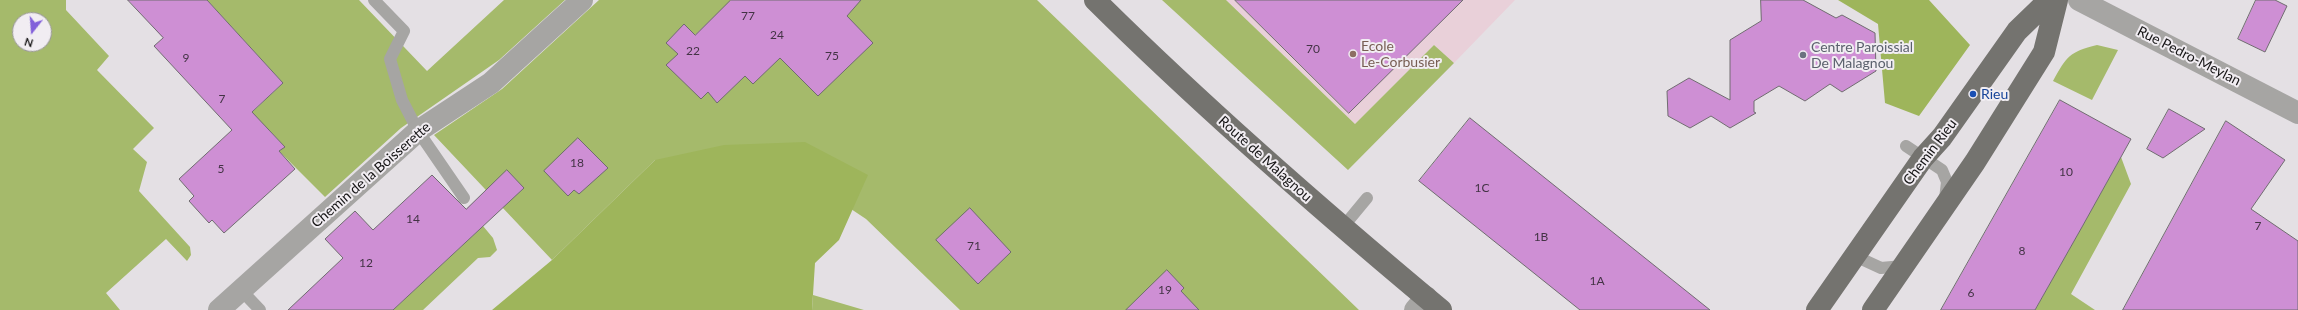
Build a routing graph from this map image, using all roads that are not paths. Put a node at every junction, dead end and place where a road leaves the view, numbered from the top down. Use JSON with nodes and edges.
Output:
{"nodes":[{"id":1,"x":374,"y":0,"type":"edge"},
{"id":2,"x":582,"y":0,"type":"edge"},
{"id":3,"x":1095,"y":0,"type":"edge"},
{"id":4,"x":2049,"y":0,"type":"edge"},
{"id":5,"x":2057,"y":0,"type":"edge"},
{"id":6,"x":2079,"y":0,"type":"edge"},
{"id":7,"x":2298,"y":113,"type":"edge"},
{"id":8,"x":418,"y":130,"type":"junction"},
{"id":9,"x":1915,"y":152,"type":"junction"},
{"id":10,"x":464,"y":198,"type":"dead end"},
{"id":11,"x":1367,"y":198,"type":"dead end"},
{"id":12,"x":1944,"y":206,"type":"junction"},
{"id":13,"x":1343,"y":228,"type":"junction"},
{"id":14,"x":1855,"y":256,"type":"junction"},
{"id":15,"x":1903,"y":266,"type":"junction"},
{"id":16,"x":241,"y":290,"type":"junction"},
{"id":17,"x":1427,"y":306,"type":"edge"},
{"id":18,"x":219,"y":310,"type":"edge"},
{"id":19,"x":260,"y":310,"type":"edge"},
{"id":20,"x":1817,"y":310,"type":"edge"},
{"id":21,"x":1873,"y":310,"type":"edge"}],
"edges":[{"from":1,"to":8,"type":"lane"},
{"from":2,"to":8,"type":"street","name":"Chemin de la Boisserette"},
{"from":3,"to":13,"type":"main road","name":"Route de Malagnou"},
{"from":4,"to":9,"type":"main road","name":"Chemin Rieu"},
{"from":5,"to":12,"type":"main road"},
{"from":6,"to":7,"type":"street","name":"Rue Pedro-Meylan"},
{"from":8,"to":10,"type":"lane"},
{"from":8,"to":16,"type":"street","name":"Chemin de la Boisserette"},
{"from":9,"to":12,"type":"lane"},
{"from":9,"to":14,"type":"main road","name":"Chemin Rieu"},
{"from":11,"to":13,"type":"lane"},
{"from":12,"to":15,"type":"main road"},
{"from":13,"to":17,"type":"main road","name":"Route de Malagnou"},
{"from":14,"to":15,"type":"lane"},
{"from":14,"to":20,"type":"main road","name":"Chemin Rieu"},
{"from":15,"to":21,"type":"main road"},
{"from":16,"to":18,"type":"street","name":"Chemin de la Boisserette"},
{"from":16,"to":19,"type":"lane"}]}
